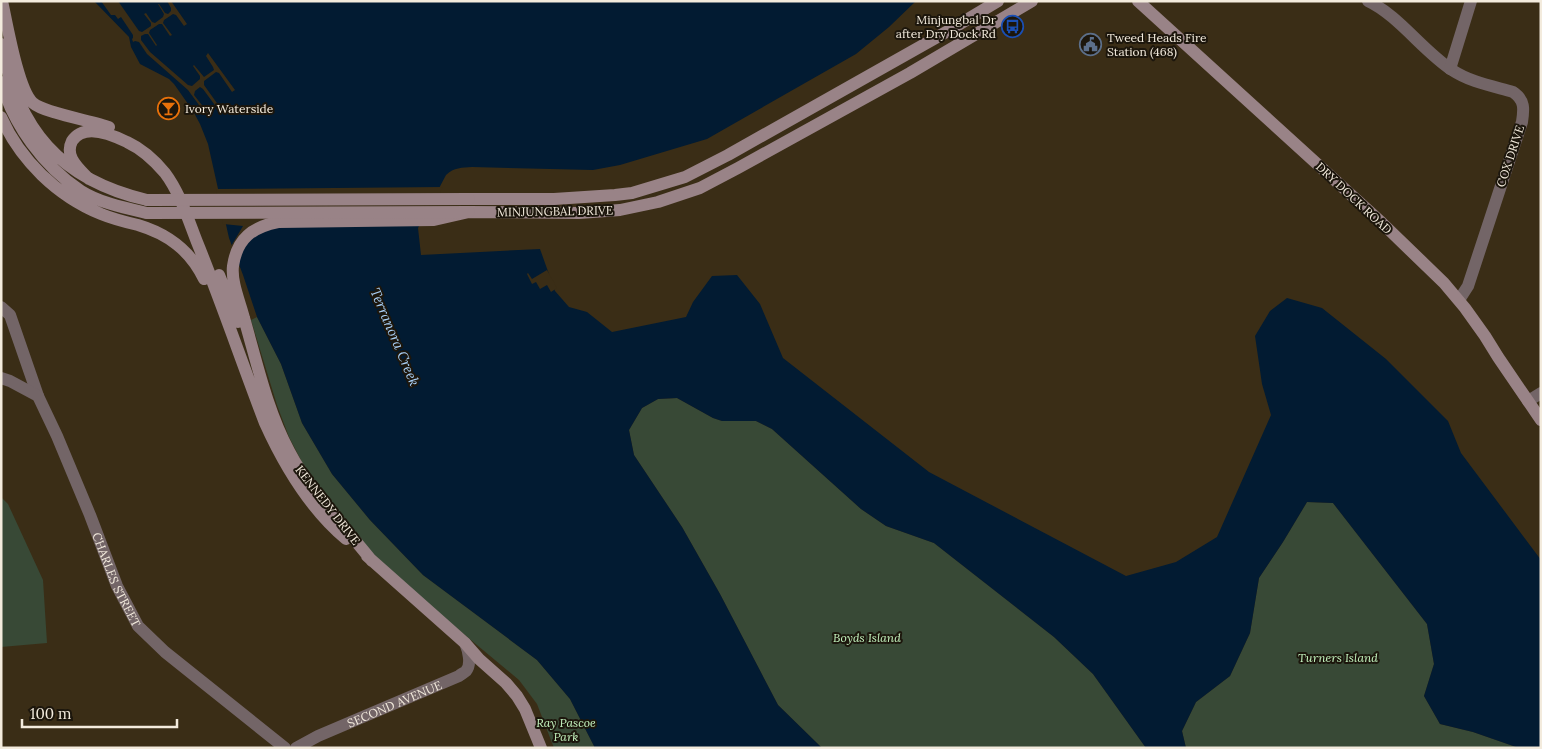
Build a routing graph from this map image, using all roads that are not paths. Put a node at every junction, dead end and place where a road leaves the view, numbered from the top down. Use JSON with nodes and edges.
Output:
{"nodes":[{"id":1,"x":2,"y":1,"type":"edge"},
{"id":2,"x":998,"y":1,"type":"edge"},
{"id":3,"x":1032,"y":1,"type":"edge"},
{"id":4,"x":1138,"y":1,"type":"edge"},
{"id":5,"x":1368,"y":1,"type":"edge"},
{"id":6,"x":1472,"y":1,"type":"edge"},
{"id":7,"x":1,"y":44,"type":"edge"},
{"id":8,"x":1450,"y":69,"type":"junction"},
{"id":9,"x":1,"y":82,"type":"edge"},
{"id":10,"x":2,"y":121,"type":"edge"},
{"id":11,"x":89,"y":179,"type":"junction"},
{"id":12,"x":147,"y":206,"type":"junction"},
{"id":13,"x":469,"y":206,"type":"junction"},
{"id":14,"x":1459,"y":300,"type":"junction"},
{"id":15,"x":1,"y":307,"type":"edge"},
{"id":16,"x":236,"y":347,"type":"junction"},
{"id":17,"x":256,"y":363,"type":"junction"},
{"id":18,"x":1,"y":378,"type":"edge"},
{"id":19,"x":1541,"y":393,"type":"edge"},
{"id":20,"x":38,"y":396,"type":"junction"},
{"id":21,"x":1528,"y":401,"type":"junction"},
{"id":22,"x":1541,"y":420,"type":"edge"},
{"id":23,"x":372,"y":561,"type":"junction"},
{"id":24,"x":465,"y":643,"type":"junction"},
{"id":25,"x":285,"y":748,"type":"edge"},
{"id":26,"x":296,"y":748,"type":"edge"},
{"id":27,"x":540,"y":748,"type":"edge"},
{"id":28,"x":547,"y":748,"type":"edge"}],
"edges":[{"from":1,"to":17,"type":"main road"},
{"from":2,"to":13,"type":"main road","name":"MINJUNGBAL DRIVE"},
{"from":3,"to":13,"type":"main road","name":"MINJUNGBAL DRIVE"},
{"from":4,"to":14,"type":"main road","name":"DRY DOCK ROAD"},
{"from":5,"to":8,"type":"street","name":"COX DRIVE"},
{"from":6,"to":8,"type":"street"},
{"from":7,"to":11,"type":"main road"},
{"from":8,"to":14,"type":"street","name":"COX DRIVE"},
{"from":9,"to":12,"type":"main road"},
{"from":10,"to":16,"type":"main road"},
{"from":11,"to":12,"type":"main road"},
{"from":11,"to":16,"type":"main road"},
{"from":12,"to":13,"type":"main road","name":"MINJUNGBAL DRIVE","bridge":true},
{"from":13,"to":17,"type":"main road","bridge":true},
{"from":14,"to":21,"type":"main road","name":"DRY DOCK ROAD"},
{"from":15,"to":20,"type":"street","name":"CHARLES STREET"},
{"from":16,"to":23,"type":"main road","name":"KENNEDY DRIVE"},
{"from":17,"to":23,"type":"main road","name":"KENNEDY DRIVE"},
{"from":18,"to":20,"type":"street"},
{"from":19,"to":21,"type":"street"},
{"from":20,"to":25,"type":"street","name":"CHARLES STREET"},
{"from":21,"to":22,"type":"main road","name":"DRY DOCK ROAD"},
{"from":23,"to":24,"type":"main road","name":"KENNEDY DRIVE"},
{"from":24,"to":26,"type":"street","name":"SECOND AVENUE"},
{"from":24,"to":27,"type":"main road","name":"KENNEDY DRIVE"},
{"from":24,"to":28,"type":"main road","name":"KENNEDY DRIVE"}]}
